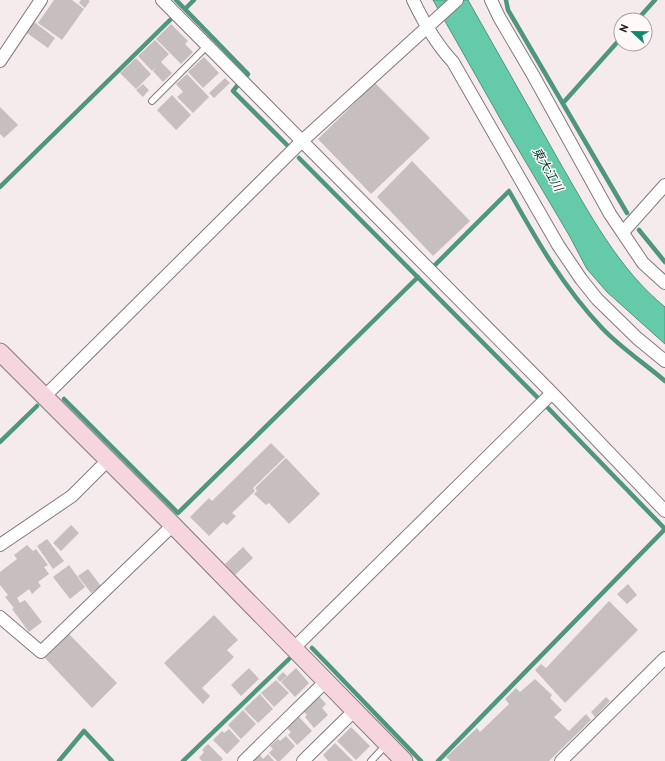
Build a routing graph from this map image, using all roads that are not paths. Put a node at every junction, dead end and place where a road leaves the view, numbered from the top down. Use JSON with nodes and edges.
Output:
{"nodes":[{"id":1,"x":41,"y":0,"type":"edge"},
{"id":2,"x":162,"y":0,"type":"edge"},
{"id":3,"x":413,"y":0,"type":"edge"},
{"id":4,"x":457,"y":0,"type":"edge"},
{"id":5,"x":491,"y":0,"type":"edge"},
{"id":6,"x":430,"y":23,"type":"junction"},
{"id":7,"x":208,"y":46,"type":"junction"},
{"id":8,"x":0,"y":61,"type":"edge"},
{"id":9,"x":152,"y":100,"type":"dead end"},
{"id":10,"x":302,"y":141,"type":"junction"},
{"id":11,"x":665,"y":185,"type":"edge"},
{"id":12,"x":623,"y":232,"type":"junction"},
{"id":13,"x":665,"y":282,"type":"edge"},
{"id":14,"x":0,"y":352,"type":"edge"},
{"id":15,"x":665,"y":361,"type":"edge"},
{"id":16,"x":552,"y":394,"type":"junction"},
{"id":17,"x":44,"y":397,"type":"junction"},
{"id":18,"x":108,"y":460,"type":"junction"},
{"id":19,"x":665,"y":511,"type":"edge"},
{"id":20,"x":173,"y":525,"type":"junction"},
{"id":21,"x":0,"y":545,"type":"edge"},
{"id":22,"x":0,"y":617,"type":"edge"},
{"id":23,"x":293,"y":649,"type":"junction"},
{"id":24,"x":665,"y":658,"type":"edge"},
{"id":25,"x":326,"y":682,"type":"junction"},
{"id":26,"x":354,"y":711,"type":"junction"},
{"id":27,"x":387,"y":744,"type":"junction"},
{"id":28,"x":244,"y":761,"type":"edge"},
{"id":29,"x":303,"y":761,"type":"edge"},
{"id":30,"x":371,"y":761,"type":"edge"},
{"id":31,"x":404,"y":761,"type":"edge"},
{"id":32,"x":561,"y":761,"type":"edge"}],
"edges":[{"from":1,"to":8,"type":"street"},
{"from":2,"to":7,"type":"street"},
{"from":3,"to":6,"type":"street"},
{"from":4,"to":6,"type":"street"},
{"from":5,"to":12,"type":"street"},
{"from":6,"to":10,"type":"street"},
{"from":6,"to":15,"type":"street"},
{"from":7,"to":9,"type":"lane"},
{"from":7,"to":10,"type":"street"},
{"from":10,"to":16,"type":"street"},
{"from":10,"to":17,"type":"street"},
{"from":11,"to":12,"type":"street"},
{"from":12,"to":13,"type":"street"},
{"from":14,"to":17,"type":"street"},
{"from":16,"to":19,"type":"street"},
{"from":16,"to":23,"type":"street"},
{"from":17,"to":18,"type":"street"},
{"from":18,"to":20,"type":"street"},
{"from":18,"to":21,"type":"street"},
{"from":20,"to":22,"type":"street"},
{"from":20,"to":23,"type":"street"},
{"from":23,"to":25,"type":"street"},
{"from":24,"to":32,"type":"street"},
{"from":25,"to":26,"type":"street"},
{"from":25,"to":28,"type":"street"},
{"from":26,"to":27,"type":"street"},
{"from":26,"to":29,"type":"street"},
{"from":27,"to":30,"type":"lane"},
{"from":27,"to":31,"type":"street"}]}
